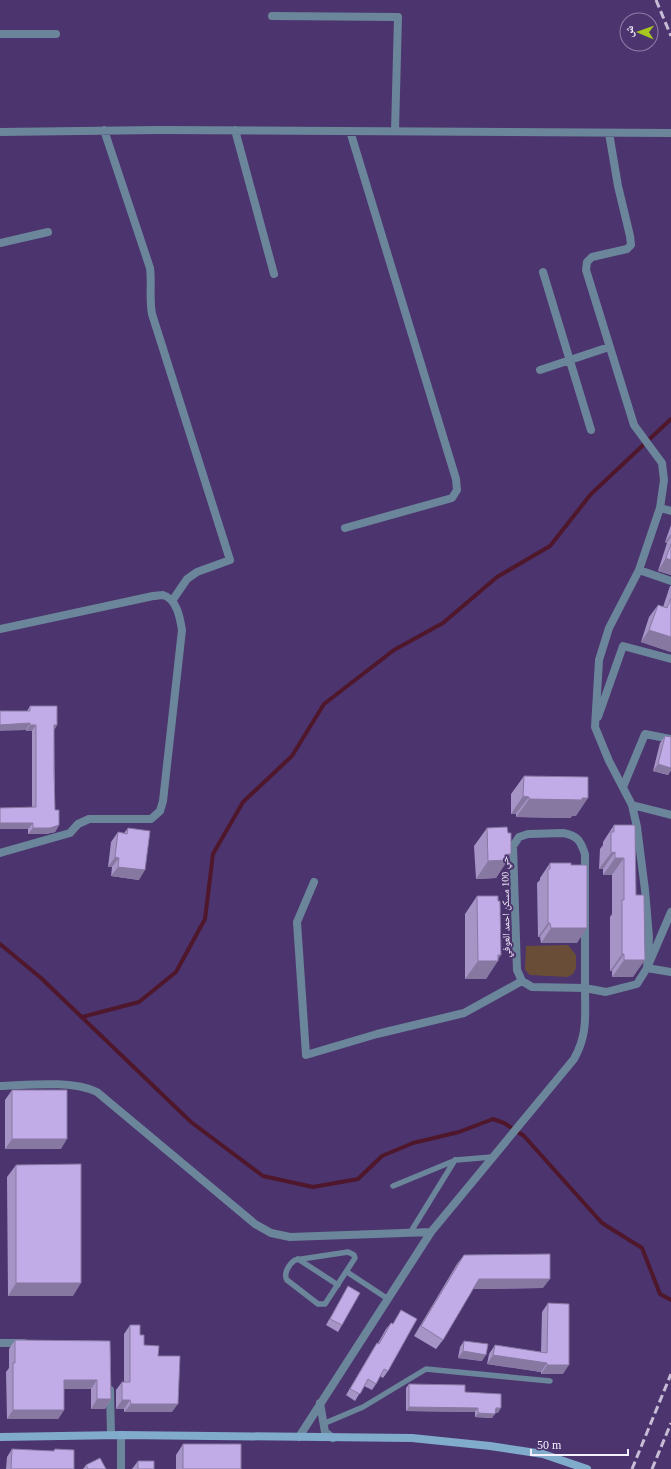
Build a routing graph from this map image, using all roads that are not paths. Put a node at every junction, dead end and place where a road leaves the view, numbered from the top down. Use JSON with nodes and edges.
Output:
{"nodes":[{"id":1,"x":272,"y":16,"type":"dead end"},
{"id":2,"x":0,"y":34,"type":"edge"},
{"id":3,"x":56,"y":34,"type":"dead end"},
{"id":4,"x":104,"y":130,"type":"junction"},
{"id":5,"x":235,"y":130,"type":"junction"},
{"id":6,"x":350,"y":131,"type":"junction"},
{"id":7,"x":395,"y":131,"type":"junction"},
{"id":8,"x":0,"y":132,"type":"edge"},
{"id":9,"x":609,"y":133,"type":"junction"},
{"id":10,"x":671,"y":133,"type":"edge"},
{"id":11,"x":48,"y":232,"type":"dead end"},
{"id":12,"x":0,"y":243,"type":"edge"},
{"id":13,"x":543,"y":272,"type":"dead end"},
{"id":14,"x":274,"y":274,"type":"dead end"},
{"id":15,"x":609,"y":347,"type":"junction"},
{"id":16,"x":570,"y":360,"type":"junction"},
{"id":17,"x":540,"y":370,"type":"dead end"},
{"id":18,"x":591,"y":430,"type":"dead end"},
{"id":19,"x":660,"y":508,"type":"junction"},
{"id":20,"x":671,"y":511,"type":"edge"},
{"id":21,"x":345,"y":528,"type":"dead end"},
{"id":22,"x":639,"y":570,"type":"junction"},
{"id":23,"x":671,"y":581,"type":"edge"},
{"id":24,"x":172,"y":601,"type":"junction"},
{"id":25,"x":0,"y":629,"type":"edge"},
{"id":26,"x":671,"y":659,"type":"edge"},
{"id":27,"x":595,"y":727,"type":"junction"},
{"id":28,"x":671,"y":739,"type":"edge"},
{"id":29,"x":622,"y":787,"type":"junction"},
{"id":30,"x":632,"y":805,"type":"junction"},
{"id":31,"x":671,"y":815,"type":"edge"},
{"id":32,"x":0,"y":853,"type":"edge"},
{"id":33,"x":314,"y":882,"type":"dead end"},
{"id":34,"x":671,"y":912,"type":"edge"},
{"id":35,"x":647,"y":968,"type":"junction"},
{"id":36,"x":671,"y":972,"type":"edge"},
{"id":37,"x":522,"y":981,"type":"junction"},
{"id":38,"x":585,"y":988,"type":"junction"},
{"id":39,"x":0,"y":1086,"type":"edge"},
{"id":40,"x":492,"y":1157,"type":"junction"},
{"id":41,"x":456,"y":1160,"type":"junction"},
{"id":42,"x":393,"y":1186,"type":"dead end"},
{"id":43,"x":432,"y":1232,"type":"junction"},
{"id":44,"x":410,"y":1233,"type":"junction"},
{"id":45,"x":298,"y":1259,"type":"junction"},
{"id":46,"x":347,"y":1272,"type":"junction"},
{"id":47,"x":338,"y":1285,"type":"junction"},
{"id":48,"x":388,"y":1299,"type":"junction"},
{"id":49,"x":0,"y":1343,"type":"edge"},
{"id":50,"x":31,"y":1343,"type":"edge"},
{"id":51,"x":110,"y":1380,"type":"edge"},
{"id":52,"x":550,"y":1381,"type":"dead end"},
{"id":53,"x":320,"y":1403,"type":"junction"},
{"id":54,"x":323,"y":1424,"type":"junction"},
{"id":55,"x":111,"y":1435,"type":"junction"},
{"id":56,"x":121,"y":1435,"type":"junction"},
{"id":57,"x":0,"y":1437,"type":"edge"},
{"id":58,"x":299,"y":1437,"type":"junction"},
{"id":59,"x":333,"y":1438,"type":"junction"},
{"id":60,"x":121,"y":1469,"type":"edge"},
{"id":61,"x":587,"y":1469,"type":"edge"}],
"edges":[{"from":1,"to":7,"type":"street"},
{"from":2,"to":3,"type":"street"},
{"from":4,"to":5,"type":"street"},
{"from":4,"to":8,"type":"street"},
{"from":4,"to":24,"type":"street"},
{"from":5,"to":6,"type":"street"},
{"from":5,"to":14,"type":"street"},
{"from":6,"to":7,"type":"street"},
{"from":6,"to":21,"type":"street"},
{"from":7,"to":9,"type":"street"},
{"from":9,"to":10,"type":"street"},
{"from":9,"to":15,"type":"street"},
{"from":11,"to":12,"type":"street"},
{"from":13,"to":16,"type":"street"},
{"from":15,"to":16,"type":"street"},
{"from":15,"to":19,"type":"street"},
{"from":16,"to":17,"type":"street"},
{"from":16,"to":18,"type":"street"},
{"from":19,"to":20,"type":"street"},
{"from":19,"to":22,"type":"street"},
{"from":22,"to":23,"type":"street"},
{"from":22,"to":27,"type":"street"},
{"from":24,"to":25,"type":"street"},
{"from":24,"to":32,"type":"street"},
{"from":26,"to":27,"type":"street"},
{"from":27,"to":29,"type":"street"},
{"from":28,"to":29,"type":"street"},
{"from":29,"to":30,"type":"street"},
{"from":30,"to":31,"type":"street"},
{"from":30,"to":35,"type":"street"},
{"from":33,"to":37,"type":"street"},
{"from":34,"to":35,"type":"street"},
{"from":35,"to":36,"type":"street"},
{"from":35,"to":38,"type":"street"},
{"from":37,"to":38,"type":"street"},
{"from":37,"to":38,"type":"street","name":"حي 100 مسكن احمد العوفي"},
{"from":38,"to":40,"type":"street","name":"حي 100 مسكن احمد العوفي"},
{"from":39,"to":44,"type":"street"},
{"from":40,"to":41,"type":"lane"},
{"from":40,"to":43,"type":"street","name":"حي 100 مسكن احمد العوفي"},
{"from":41,"to":42,"type":"lane"},
{"from":41,"to":44,"type":"lane"},
{"from":43,"to":44,"type":"street"},
{"from":43,"to":48,"type":"street","name":"حي 100 مسكن احمد العوفي"},
{"from":45,"to":46,"type":"lane"},
{"from":45,"to":47,"type":"lane"},
{"from":45,"to":47,"type":"lane"},
{"from":46,"to":47,"type":"lane"},
{"from":46,"to":48,"type":"lane"},
{"from":48,"to":53,"type":"street","name":"حي 100 مسكن احمد العوفي"},
{"from":49,"to":50,"type":"street"},
{"from":51,"to":55,"type":"street"},
{"from":52,"to":54,"type":"lane"},
{"from":53,"to":54,"type":"street"},
{"from":53,"to":58,"type":"street","name":"حي 100 مسكن احمد العوفي"},
{"from":54,"to":59,"type":"street"},
{"from":55,"to":56,"type":"main road"},
{"from":55,"to":57,"type":"main road"},
{"from":56,"to":58,"type":"main road"},
{"from":56,"to":60,"type":"street"},
{"from":58,"to":59,"type":"main road"},
{"from":59,"to":61,"type":"main road"}]}
